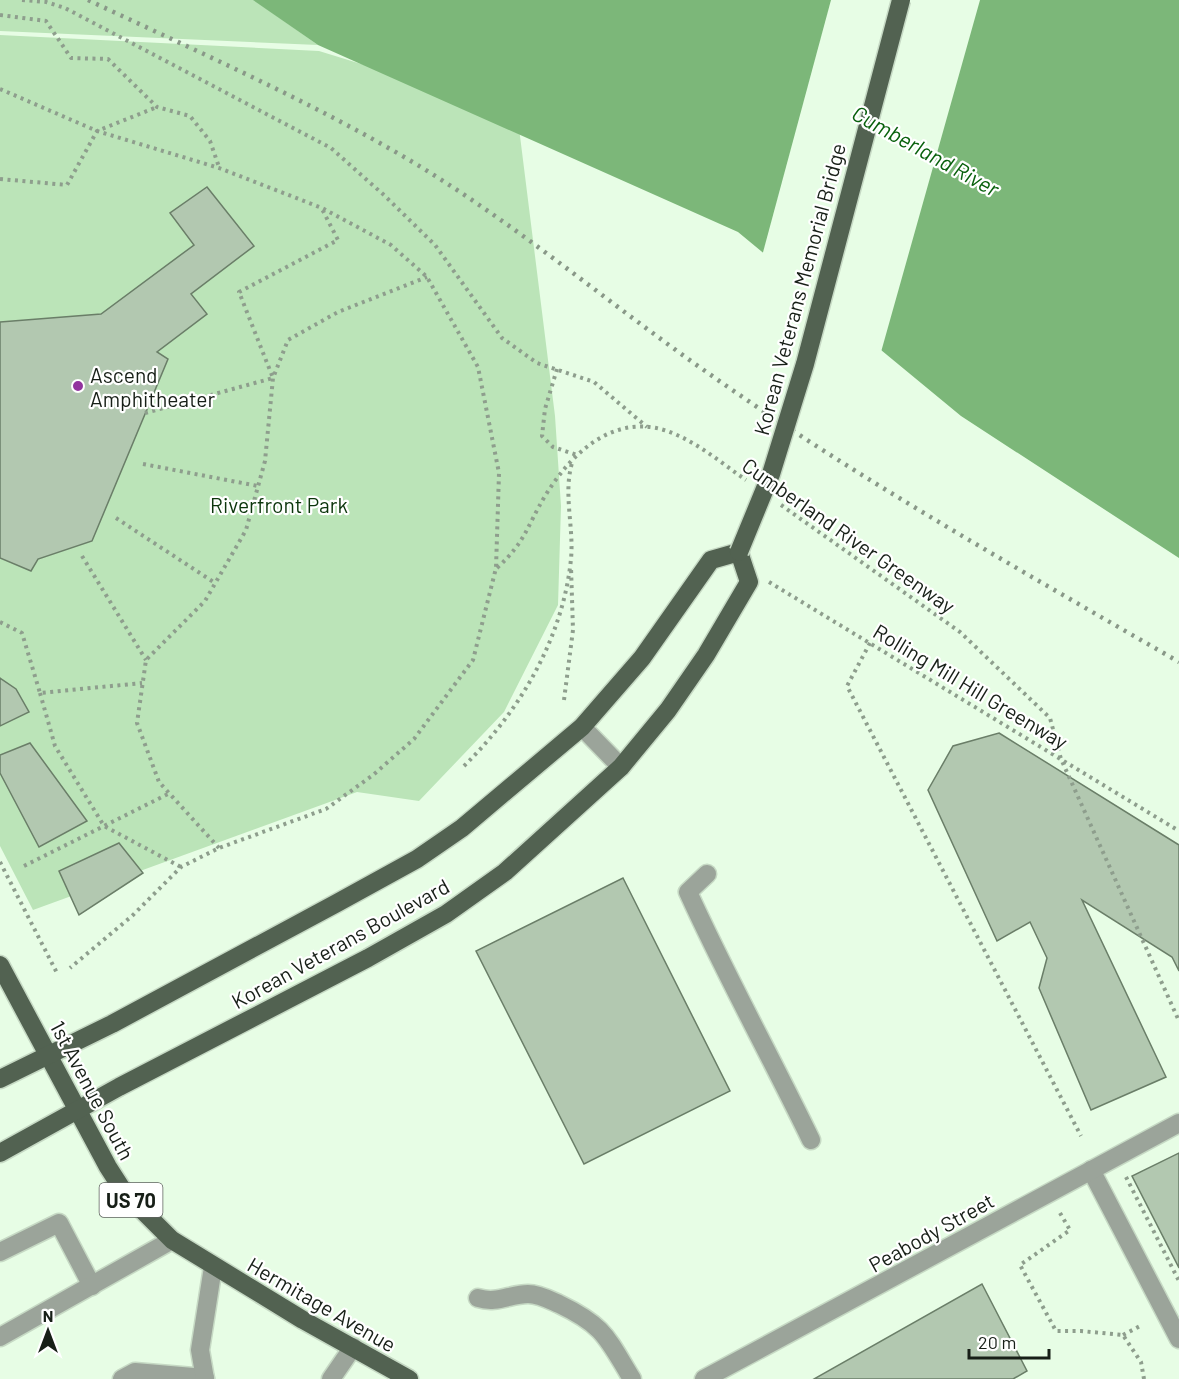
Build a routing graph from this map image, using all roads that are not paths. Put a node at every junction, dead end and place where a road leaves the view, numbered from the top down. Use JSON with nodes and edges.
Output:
{"nodes":[{"id":1,"x":901,"y":0,"type":"edge"},
{"id":2,"x":739,"y":552,"type":"junction"},
{"id":3,"x":582,"y":727,"type":"junction"},
{"id":4,"x":621,"y":767,"type":"junction"},
{"id":5,"x":707,"y":874,"type":"dead end"},
{"id":6,"x":2,"y":973,"type":"edge"},
{"id":7,"x":49,"y":1056,"type":"junction"},
{"id":8,"x":0,"y":1079,"type":"edge"},
{"id":9,"x":76,"y":1110,"type":"junction"},
{"id":10,"x":1179,"y":1123,"type":"edge"},
{"id":11,"x":812,"y":1140,"type":"dead end"},
{"id":12,"x":0,"y":1153,"type":"edge"},
{"id":13,"x":1091,"y":1170,"type":"junction"},
{"id":14,"x":172,"y":1240,"type":"junction"},
{"id":15,"x":0,"y":1252,"type":"edge"},
{"id":16,"x":213,"y":1267,"type":"junction"},
{"id":17,"x":92,"y":1286,"type":"junction"},
{"id":18,"x":478,"y":1298,"type":"dead end"},
{"id":19,"x":0,"y":1337,"type":"edge"},
{"id":20,"x":1179,"y":1339,"type":"edge"},
{"id":21,"x":353,"y":1347,"type":"junction"},
{"id":22,"x":205,"y":1378,"type":"edge"},
{"id":23,"x":122,"y":1379,"type":"edge"},
{"id":24,"x":331,"y":1379,"type":"edge"},
{"id":25,"x":410,"y":1379,"type":"edge"},
{"id":26,"x":632,"y":1379,"type":"edge"},
{"id":27,"x":704,"y":1379,"type":"edge"}],
"edges":[{"from":1,"to":2,"type":"main road","name":"Korean Veterans Memorial Bridge","bridge":true},
{"from":2,"to":3,"type":"main road","name":"Korean Veterans Boulevard"},
{"from":2,"to":4,"type":"main road","name":"Korean Veterans Boulevard"},
{"from":3,"to":4,"type":"street"},
{"from":3,"to":7,"type":"main road","name":"Korean Veterans Boulevard"},
{"from":4,"to":9,"type":"main road","name":"Korean Veterans Boulevard"},
{"from":5,"to":11,"type":"street"},
{"from":6,"to":7,"type":"main road","name":"1st Avenue South","number":"US 70"},
{"from":7,"to":8,"type":"main road","name":"Korean Veterans Boulevard"},
{"from":7,"to":9,"type":"main road","name":"1st Avenue South","number":"US 70"},
{"from":9,"to":12,"type":"main road","name":"Korean Veterans Boulevard"},
{"from":9,"to":14,"type":"main road","name":"1st Avenue South","number":"US 70"},
{"from":10,"to":13,"type":"street","name":"Peabody Street"},
{"from":13,"to":20,"type":"street"},
{"from":13,"to":27,"type":"street","name":"Peabody Street"},
{"from":14,"to":16,"type":"main road","name":"1st Avenue South","number":"US 70"},
{"from":14,"to":17,"type":"street"},
{"from":15,"to":17,"type":"street"},
{"from":16,"to":21,"type":"main road","name":"Hermitage Avenue","number":"US 70"},
{"from":16,"to":22,"type":"street"},
{"from":17,"to":19,"type":"street"},
{"from":18,"to":26,"type":"street"},
{"from":21,"to":24,"type":"street"},
{"from":21,"to":25,"type":"main road","name":"Hermitage Avenue","number":"US 70"},
{"from":22,"to":23,"type":"street"}]}
